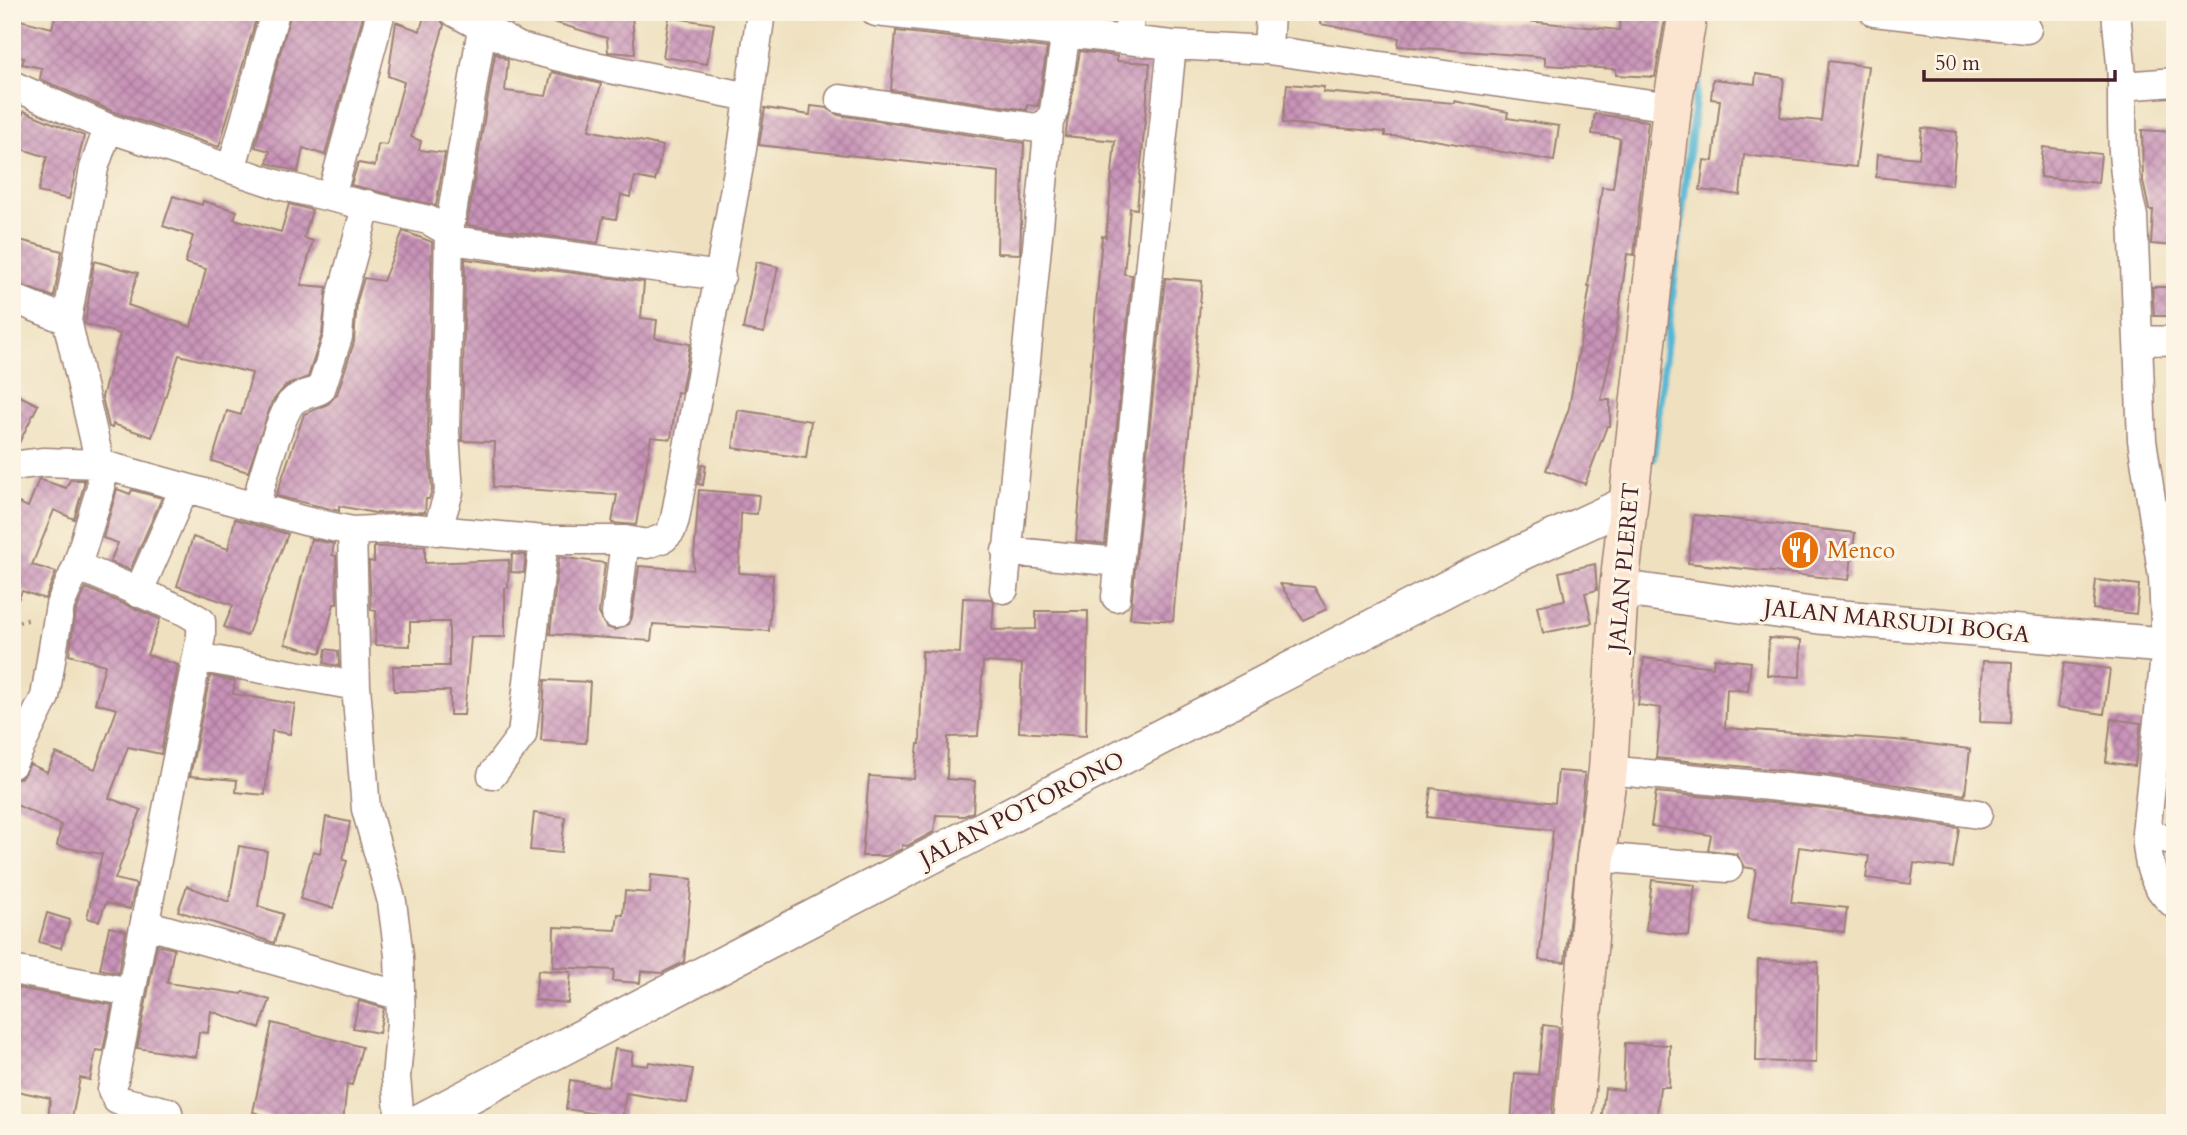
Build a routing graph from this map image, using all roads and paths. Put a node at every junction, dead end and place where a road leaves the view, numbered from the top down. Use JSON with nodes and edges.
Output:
{"nodes":[{"id":1,"x":275,"y":12,"type":"edge"},
{"id":2,"x":381,"y":12,"type":"edge"},
{"id":3,"x":454,"y":12,"type":"edge"},
{"id":4,"x":761,"y":12,"type":"edge"},
{"id":5,"x":876,"y":12,"type":"edge"},
{"id":6,"x":1131,"y":12,"type":"edge"},
{"id":7,"x":1270,"y":12,"type":"edge"},
{"id":8,"x":1688,"y":12,"type":"edge"},
{"id":9,"x":1874,"y":12,"type":"edge"},
{"id":10,"x":2116,"y":12,"type":"edge"},
{"id":11,"x":482,"y":28,"type":"junction"},
{"id":12,"x":2027,"y":29,"type":"dead end"},
{"id":13,"x":1066,"y":33,"type":"junction"},
{"id":14,"x":1127,"y":40,"type":"junction"},
{"id":15,"x":1172,"y":45,"type":"junction"},
{"id":16,"x":1269,"y":50,"type":"junction"},
{"id":17,"x":2175,"y":82,"type":"edge"},
{"id":18,"x":12,"y":85,"type":"edge"},
{"id":19,"x":2122,"y":86,"type":"junction"},
{"id":20,"x":749,"y":97,"type":"junction"},
{"id":21,"x":840,"y":99,"type":"dead end"},
{"id":22,"x":1672,"y":107,"type":"junction"},
{"id":23,"x":1049,"y":122,"type":"junction"},
{"id":24,"x":108,"y":128,"type":"junction"},
{"id":25,"x":232,"y":167,"type":"junction"},
{"id":26,"x":331,"y":197,"type":"junction"},
{"id":27,"x":366,"y":204,"type":"junction"},
{"id":28,"x":450,"y":236,"type":"junction"},
{"id":29,"x":721,"y":276,"type":"junction"},
{"id":30,"x":12,"y":298,"type":"edge"},
{"id":31,"x":67,"y":320,"type":"junction"},
{"id":32,"x":2139,"y":340,"type":"junction"},
{"id":33,"x":2175,"y":341,"type":"edge"},
{"id":34,"x":100,"y":464,"type":"junction"},
{"id":35,"x":12,"y":466,"type":"edge"},
{"id":36,"x":184,"y":489,"type":"junction"},
{"id":37,"x":1629,"y":503,"type":"junction"},
{"id":38,"x":256,"y":508,"type":"junction"},
{"id":39,"x":352,"y":531,"type":"junction"},
{"id":40,"x":437,"y":531,"type":"junction"},
{"id":41,"x":544,"y":540,"type":"junction"},
{"id":42,"x":625,"y":540,"type":"junction"},
{"id":43,"x":1006,"y":551,"type":"junction"},
{"id":44,"x":1118,"y":562,"type":"junction"},
{"id":45,"x":77,"y":566,"type":"junction"},
{"id":46,"x":1619,"y":588,"type":"junction"},
{"id":47,"x":1003,"y":589,"type":"dead end"},
{"id":48,"x":138,"y":593,"type":"junction"},
{"id":49,"x":1116,"y":597,"type":"dead end"},
{"id":50,"x":616,"y":614,"type":"dead end"},
{"id":51,"x":36,"y":618,"type":"dead end"},
{"id":52,"x":12,"y":623,"type":"edge"},
{"id":53,"x":2170,"y":646,"type":"edge"},
{"id":54,"x":197,"y":657,"type":"junction"},
{"id":55,"x":356,"y":686,"type":"junction"},
{"id":56,"x":12,"y":764,"type":"edge"},
{"id":57,"x":1608,"y":770,"type":"junction"},
{"id":58,"x":492,"y":775,"type":"dead end"},
{"id":59,"x":1979,"y":814,"type":"dead end"},
{"id":60,"x":2147,"y":833,"type":"junction"},
{"id":61,"x":2175,"y":841,"type":"edge"},
{"id":62,"x":1597,"y":857,"type":"junction"},
{"id":63,"x":1728,"y":868,"type":"dead end"},
{"id":64,"x":2175,"y":905,"type":"edge"},
{"id":65,"x":145,"y":924,"type":"junction"},
{"id":66,"x":12,"y":970,"type":"edge"},
{"id":67,"x":131,"y":992,"type":"junction"},
{"id":68,"x":398,"y":995,"type":"junction"},
{"id":69,"x":169,"y":1123,"type":"edge"},
{"id":70,"x":400,"y":1123,"type":"edge"},
{"id":71,"x":418,"y":1123,"type":"edge"},
{"id":72,"x":1573,"y":1123,"type":"edge"}],
"edges":[{"from":1,"to":25,"type":"street"},
{"from":2,"to":26,"type":"street"},
{"from":3,"to":11,"type":"street"},
{"from":4,"to":20,"type":"street"},
{"from":5,"to":13,"type":"street"},
{"from":6,"to":14,"type":"street"},
{"from":7,"to":16,"type":"street"},
{"from":8,"to":22,"type":"main road","name":"JALAN PLERET"},
{"from":9,"to":12,"type":"street"},
{"from":10,"to":19,"type":"street"},
{"from":11,"to":20,"type":"street"},
{"from":11,"to":28,"type":"street"},
{"from":13,"to":14,"type":"street"},
{"from":13,"to":23,"type":"street"},
{"from":14,"to":15,"type":"street"},
{"from":15,"to":16,"type":"street"},
{"from":15,"to":44,"type":"street"},
{"from":16,"to":22,"type":"street"},
{"from":17,"to":19,"type":"street"},
{"from":18,"to":24,"type":"street"},
{"from":19,"to":32,"type":"street"},
{"from":20,"to":29,"type":"street"},
{"from":21,"to":23,"type":"street"},
{"from":22,"to":37,"type":"main road","name":"JALAN PLERET"},
{"from":23,"to":43,"type":"street"},
{"from":24,"to":25,"type":"street"},
{"from":24,"to":31,"type":"street"},
{"from":25,"to":26,"type":"street"},
{"from":26,"to":27,"type":"street"},
{"from":27,"to":28,"type":"street"},
{"from":27,"to":38,"type":"street"},
{"from":28,"to":29,"type":"street"},
{"from":28,"to":40,"type":"street"},
{"from":29,"to":42,"type":"street"},
{"from":30,"to":31,"type":"street"},
{"from":31,"to":34,"type":"street"},
{"from":32,"to":33,"type":"street"},
{"from":32,"to":53,"type":"street"},
{"from":34,"to":35,"type":"street"},
{"from":34,"to":36,"type":"street"},
{"from":34,"to":45,"type":"street"},
{"from":36,"to":38,"type":"street"},
{"from":36,"to":48,"type":"street"},
{"from":37,"to":46,"type":"main road","name":"JALAN PLERET"},
{"from":37,"to":71,"type":"street","name":"JALAN POTORONO"},
{"from":38,"to":39,"type":"street"},
{"from":39,"to":40,"type":"street"},
{"from":39,"to":55,"type":"street"},
{"from":40,"to":41,"type":"street"},
{"from":41,"to":42,"type":"street"},
{"from":41,"to":58,"type":"street"},
{"from":42,"to":50,"type":"street"},
{"from":43,"to":44,"type":"street"},
{"from":43,"to":47,"type":"street"},
{"from":44,"to":49,"type":"street"},
{"from":45,"to":48,"type":"street"},
{"from":45,"to":56,"type":"street"},
{"from":46,"to":53,"type":"street","name":"JALAN MARSUDI BOGA"},
{"from":46,"to":57,"type":"main road","name":"JALAN PLERET"},
{"from":48,"to":54,"type":"street"},
{"from":51,"to":52,"type":"path"},
{"from":53,"to":60,"type":"street"},
{"from":54,"to":55,"type":"street"},
{"from":54,"to":65,"type":"street"},
{"from":55,"to":68,"type":"street"},
{"from":57,"to":59,"type":"street"},
{"from":57,"to":62,"type":"main road","name":"JALAN PLERET"},
{"from":60,"to":61,"type":"street"},
{"from":60,"to":64,"type":"street"},
{"from":62,"to":63,"type":"street"},
{"from":62,"to":72,"type":"main road","name":"JALAN PLERET"},
{"from":65,"to":67,"type":"street"},
{"from":65,"to":68,"type":"street"},
{"from":66,"to":67,"type":"street"},
{"from":67,"to":69,"type":"street"},
{"from":68,"to":70,"type":"street"}]}
